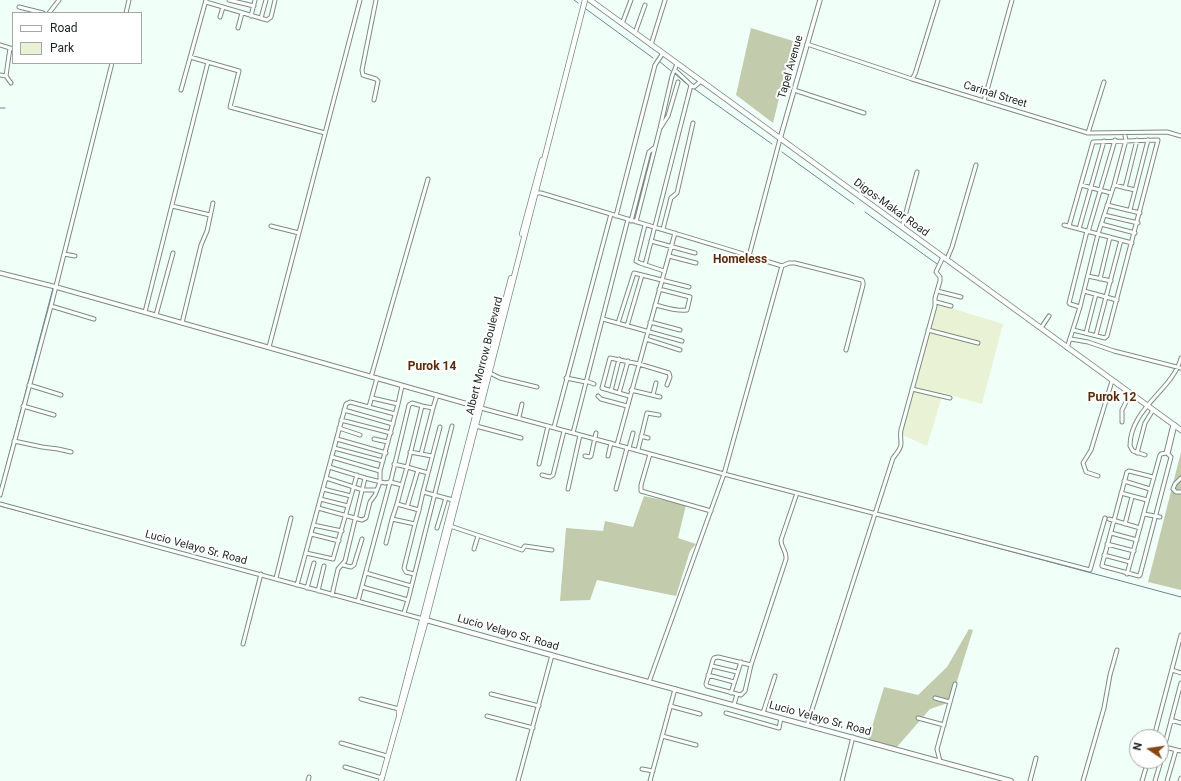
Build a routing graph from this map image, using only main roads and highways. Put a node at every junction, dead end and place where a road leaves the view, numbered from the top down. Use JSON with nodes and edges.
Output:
{"nodes":[{"id":1,"x":582,"y":0,"type":"edge"},
{"id":2,"x":585,"y":0,"type":"edge"},
{"id":3,"x":594,"y":1,"type":"edge"},
{"id":4,"x":535,"y":193,"type":"junction"},
{"id":5,"x":479,"y":407,"type":"junction"},
{"id":6,"x":1181,"y":430,"type":"edge"},
{"id":7,"x":425,"y":619,"type":"junction"},
{"id":8,"x":398,"y":716,"type":"junction"},
{"id":9,"x":381,"y":780,"type":"edge"},
{"id":10,"x":1011,"y":781,"type":"edge"}],
"edges":[{"from":1,"to":4,"type":"main road","name":"Albert Morrow Boulevard"},
{"from":2,"to":4,"type":"main road","name":"Albert Morrow Boulevard"},
{"from":3,"to":6,"type":"main road","name":"Digos-Makar Road"},
{"from":4,"to":5,"type":"main road","name":"Albert Morrow Boulevard"},
{"from":4,"to":5,"type":"main road","name":"Albert Morrow Boulevard"},
{"from":5,"to":7,"type":"main road","name":"Albert Morrow Boulevard"},
{"from":5,"to":7,"type":"main road","name":"Albert Morrow Boulevard"},
{"from":7,"to":8,"type":"main road","name":"Albert Morrow Boulevard"},
{"from":7,"to":8,"type":"main road","name":"Albert Morrow Boulevard"},
{"from":7,"to":10,"type":"main road","name":"Lucio Velayo Sr. Road"},
{"from":8,"to":9,"type":"main road","name":"Albert Morrow Boulevard"}]}
